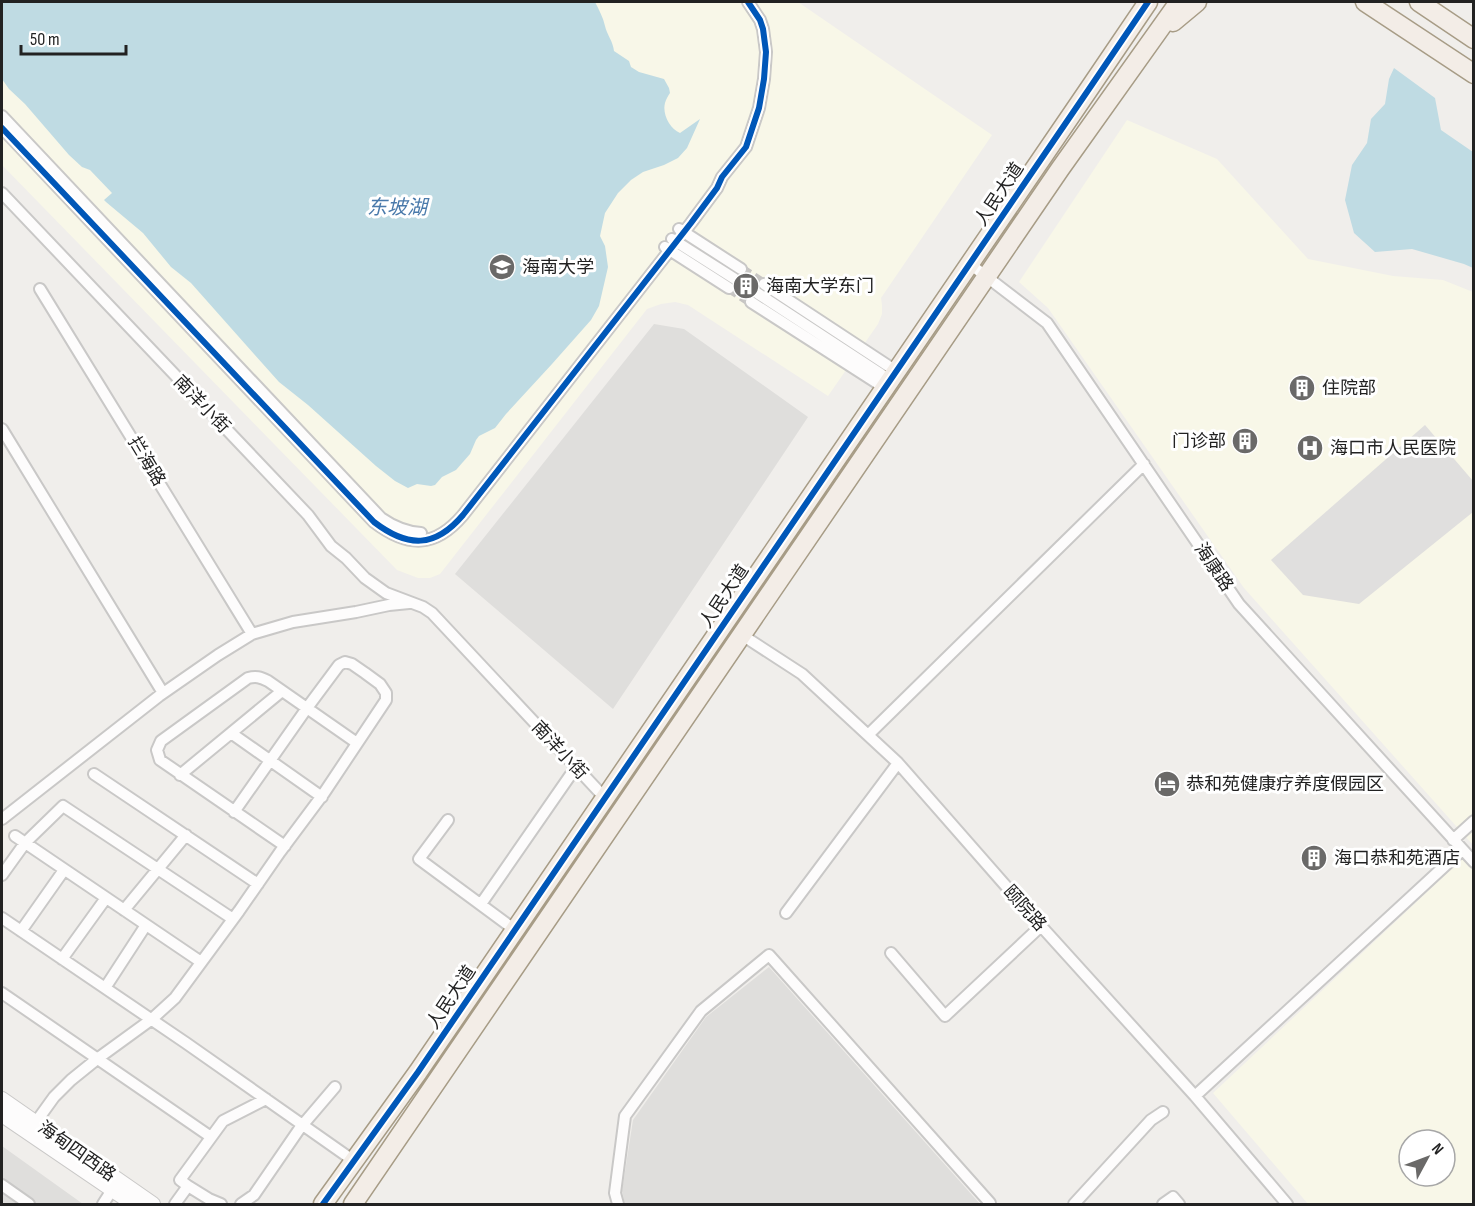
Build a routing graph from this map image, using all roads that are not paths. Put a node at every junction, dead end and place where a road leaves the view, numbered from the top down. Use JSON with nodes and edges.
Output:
{"nodes":[{"id":1,"x":742,"y":2,"type":"edge"},
{"id":2,"x":748,"y":2,"type":"edge"},
{"id":3,"x":1135,"y":2,"type":"edge"},
{"id":4,"x":1148,"y":2,"type":"edge"},
{"id":5,"x":1179,"y":2,"type":"edge"},
{"id":6,"x":1197,"y":2,"type":"edge"},
{"id":7,"x":1365,"y":2,"type":"edge"},
{"id":8,"x":1419,"y":2,"type":"edge"},
{"id":9,"x":1155,"y":36,"type":"junction"},
{"id":10,"x":1473,"y":39,"type":"edge"},
{"id":11,"x":1120,"y":44,"type":"junction"},
{"id":12,"x":1473,"y":74,"type":"edge"},
{"id":13,"x":2,"y":116,"type":"edge"},
{"id":14,"x":2,"y":128,"type":"edge"},
{"id":15,"x":2,"y":193,"type":"edge"},
{"id":16,"x":681,"y":231,"type":"junction"},
{"id":17,"x":670,"y":244,"type":"junction"},
{"id":18,"x":970,"y":264,"type":"junction"},
{"id":19,"x":987,"y":277,"type":"junction"},
{"id":20,"x":40,"y":289,"type":"dead end"},
{"id":21,"x":854,"y":355,"type":"junction"},
{"id":22,"x":890,"y":379,"type":"junction"},
{"id":23,"x":2,"y":429,"type":"edge"},
{"id":24,"x":1144,"y":464,"type":"junction"},
{"id":25,"x":412,"y":602,"type":"junction"},
{"id":26,"x":252,"y":634,"type":"junction"},
{"id":27,"x":742,"y":635,"type":"junction"},
{"id":28,"x":282,"y":691,"type":"junction"},
{"id":29,"x":164,"y":693,"type":"junction"},
{"id":30,"x":307,"y":708,"type":"junction"},
{"id":31,"x":231,"y":733,"type":"junction"},
{"id":32,"x":868,"y":735,"type":"junction"},
{"id":33,"x":357,"y":743,"type":"junction"},
{"id":34,"x":270,"y":760,"type":"junction"},
{"id":35,"x":898,"y":763,"type":"junction"},
{"id":36,"x":576,"y":767,"type":"junction"},
{"id":37,"x":94,"y":774,"type":"dead end"},
{"id":38,"x":180,"y":775,"type":"junction"},
{"id":39,"x":322,"y":797,"type":"junction"},
{"id":40,"x":605,"y":798,"type":"junction"},
{"id":41,"x":234,"y":812,"type":"junction"},
{"id":42,"x":2,"y":819,"type":"edge"},
{"id":43,"x":448,"y":820,"type":"dead end"},
{"id":44,"x":1473,"y":821,"type":"edge"},
{"id":45,"x":186,"y":835,"type":"junction"},
{"id":46,"x":15,"y":836,"type":"dead end"},
{"id":47,"x":1453,"y":840,"type":"junction"},
{"id":48,"x":25,"y":843,"type":"junction"},
{"id":49,"x":285,"y":846,"type":"junction"},
{"id":50,"x":1462,"y":850,"type":"junction"},
{"id":51,"x":1473,"y":862,"type":"edge"},
{"id":52,"x":157,"y":869,"type":"junction"},
{"id":53,"x":64,"y":870,"type":"junction"},
{"id":54,"x":2,"y":875,"type":"edge"},
{"id":55,"x":258,"y":884,"type":"junction"},
{"id":56,"x":106,"y":898,"type":"junction"},
{"id":57,"x":481,"y":904,"type":"junction"},
{"id":58,"x":124,"y":910,"type":"junction"},
{"id":59,"x":786,"y":913,"type":"dead end"},
{"id":60,"x":2,"y":918,"type":"edge"},
{"id":61,"x":233,"y":920,"type":"junction"},
{"id":62,"x":146,"y":925,"type":"junction"},
{"id":63,"x":1041,"y":926,"type":"junction"},
{"id":64,"x":515,"y":930,"type":"junction"},
{"id":65,"x":21,"y":931,"type":"junction"},
{"id":66,"x":891,"y":953,"type":"dead end"},
{"id":67,"x":62,"y":959,"type":"junction"},
{"id":68,"x":201,"y":962,"type":"junction"},
{"id":69,"x":105,"y":988,"type":"junction"},
{"id":70,"x":2,"y":993,"type":"edge"},
{"id":71,"x":152,"y":1019,"type":"junction"},
{"id":72,"x":97,"y":1059,"type":"junction"},
{"id":73,"x":336,"y":1087,"type":"dead end"},
{"id":74,"x":1196,"y":1096,"type":"junction"},
{"id":75,"x":2,"y":1099,"type":"edge"},
{"id":76,"x":266,"y":1099,"type":"junction"},
{"id":77,"x":1163,"y":1112,"type":"dead end"},
{"id":78,"x":2,"y":1115,"type":"edge"},
{"id":79,"x":36,"y":1122,"type":"junction"},
{"id":80,"x":303,"y":1125,"type":"junction"},
{"id":81,"x":211,"y":1137,"type":"junction"},
{"id":82,"x":354,"y":1161,"type":"junction"},
{"id":83,"x":2,"y":1185,"type":"edge"},
{"id":84,"x":188,"y":1186,"type":"junction"},
{"id":85,"x":112,"y":1190,"type":"junction"},
{"id":86,"x":29,"y":1204,"type":"edge"},
{"id":87,"x":103,"y":1204,"type":"edge"},
{"id":88,"x":133,"y":1204,"type":"edge"},
{"id":89,"x":153,"y":1204,"type":"edge"},
{"id":90,"x":175,"y":1204,"type":"edge"},
{"id":91,"x":221,"y":1204,"type":"edge"},
{"id":92,"x":241,"y":1204,"type":"edge"},
{"id":93,"x":323,"y":1204,"type":"edge"},
{"id":94,"x":353,"y":1204,"type":"edge"},
{"id":95,"x":618,"y":1204,"type":"edge"},
{"id":96,"x":988,"y":1204,"type":"edge"},
{"id":97,"x":1074,"y":1204,"type":"edge"},
{"id":98,"x":1163,"y":1204,"type":"edge"},
{"id":99,"x":1179,"y":1204,"type":"edge"},
{"id":100,"x":1287,"y":1204,"type":"edge"}],
"edges":[{"from":1,"to":16,"type":"street"},
{"from":2,"to":16,"type":"street"},
{"from":3,"to":11,"type":"main road"},
{"from":4,"to":11,"type":"main road","name":"人民大道"},
{"from":5,"to":9,"type":"main road","name":"人民大道"},
{"from":6,"to":9,"type":"main road"},
{"from":7,"to":12,"type":"main road"},
{"from":8,"to":10,"type":"main road"},
{"from":9,"to":19,"type":"main road","name":"人民大道"},
{"from":11,"to":18,"type":"main road","name":"人民大道"},
{"from":13,"to":17,"type":"street"},
{"from":14,"to":17,"type":"street"},
{"from":15,"to":25,"type":"street","name":"南洋小街"},
{"from":16,"to":17,"type":"street"},
{"from":16,"to":17,"type":"street"},
{"from":18,"to":19,"type":"street","name":"海康路"},
{"from":18,"to":22,"type":"main road","name":"人民大道"},
{"from":19,"to":24,"type":"street","name":"海康路"},
{"from":19,"to":27,"type":"main road","name":"人民大道"},
{"from":20,"to":26,"type":"street","name":"拦海路"},
{"from":21,"to":21,"type":"street"},
{"from":21,"to":22,"type":"street"},
{"from":21,"to":22,"type":"street"},
{"from":22,"to":40,"type":"main road","name":"人民大道"},
{"from":23,"to":29,"type":"street"},
{"from":24,"to":32,"type":"street"},
{"from":24,"to":47,"type":"street","name":"海康路"},
{"from":25,"to":26,"type":"street"},
{"from":25,"to":36,"type":"street","name":"南洋小街"},
{"from":26,"to":29,"type":"street"},
{"from":27,"to":32,"type":"street","name":"颐院路"},
{"from":27,"to":94,"type":"main road","name":"人民大道"},
{"from":28,"to":30,"type":"street"},
{"from":28,"to":31,"type":"street"},
{"from":28,"to":38,"type":"street"},
{"from":29,"to":42,"type":"street"},
{"from":30,"to":33,"type":"street"},
{"from":30,"to":33,"type":"street"},
{"from":30,"to":34,"type":"street"},
{"from":31,"to":34,"type":"street"},
{"from":31,"to":38,"type":"street"},
{"from":32,"to":35,"type":"street","name":"颐院路"},
{"from":33,"to":39,"type":"street"},
{"from":34,"to":39,"type":"street"},
{"from":34,"to":41,"type":"street"},
{"from":35,"to":59,"type":"street"},
{"from":35,"to":63,"type":"street","name":"颐院路"},
{"from":36,"to":40,"type":"street","name":"南洋小街"},
{"from":36,"to":57,"type":"street"},
{"from":37,"to":45,"type":"street"},
{"from":38,"to":41,"type":"street"},
{"from":39,"to":49,"type":"street"},
{"from":40,"to":64,"type":"main road","name":"人民大道"},
{"from":41,"to":49,"type":"street"},
{"from":43,"to":57,"type":"street"},
{"from":44,"to":47,"type":"street"},
{"from":45,"to":52,"type":"street"},
{"from":45,"to":55,"type":"street"},
{"from":46,"to":48,"type":"street"},
{"from":47,"to":50,"type":"street","name":"海康路"},
{"from":48,"to":52,"type":"street"},
{"from":48,"to":53,"type":"street"},
{"from":48,"to":54,"type":"street"},
{"from":49,"to":55,"type":"street"},
{"from":50,"to":51,"type":"street","name":"海康路"},
{"from":50,"to":74,"type":"street"},
{"from":52,"to":58,"type":"street"},
{"from":52,"to":61,"type":"street"},
{"from":53,"to":56,"type":"street"},
{"from":53,"to":65,"type":"street"},
{"from":55,"to":61,"type":"street"},
{"from":56,"to":58,"type":"street"},
{"from":56,"to":67,"type":"street"},
{"from":57,"to":64,"type":"street"},
{"from":58,"to":62,"type":"street"},
{"from":60,"to":65,"type":"street"},
{"from":61,"to":68,"type":"street"},
{"from":62,"to":68,"type":"street"},
{"from":62,"to":69,"type":"street"},
{"from":63,"to":66,"type":"street"},
{"from":63,"to":74,"type":"street","name":"颐院路"},
{"from":64,"to":82,"type":"main road","name":"人民大道"},
{"from":65,"to":67,"type":"street"},
{"from":67,"to":69,"type":"street"},
{"from":68,"to":71,"type":"street"},
{"from":69,"to":71,"type":"street"},
{"from":70,"to":72,"type":"street"},
{"from":71,"to":72,"type":"street"},
{"from":71,"to":76,"type":"street"},
{"from":72,"to":79,"type":"street"},
{"from":72,"to":81,"type":"street"},
{"from":73,"to":80,"type":"street"},
{"from":74,"to":100,"type":"street","name":"颐院路"},
{"from":75,"to":79,"type":"street","name":"海甸四西路"},
{"from":76,"to":80,"type":"street"},
{"from":76,"to":81,"type":"street"},
{"from":77,"to":97,"type":"street"},
{"from":78,"to":85,"type":"street","name":"海甸四西路"},
{"from":79,"to":89,"type":"street","name":"海甸四西路"},
{"from":80,"to":82,"type":"street"},
{"from":80,"to":92,"type":"street"},
{"from":81,"to":84,"type":"street"},
{"from":82,"to":93,"type":"main road","name":"人民大道"},
{"from":83,"to":86,"type":"street"},
{"from":84,"to":90,"type":"street"},
{"from":84,"to":91,"type":"street"},
{"from":85,"to":87,"type":"street"},
{"from":85,"to":88,"type":"street","name":"海甸四西路"},
{"from":95,"to":96,"type":"street"},
{"from":98,"to":99,"type":"street"}]}
